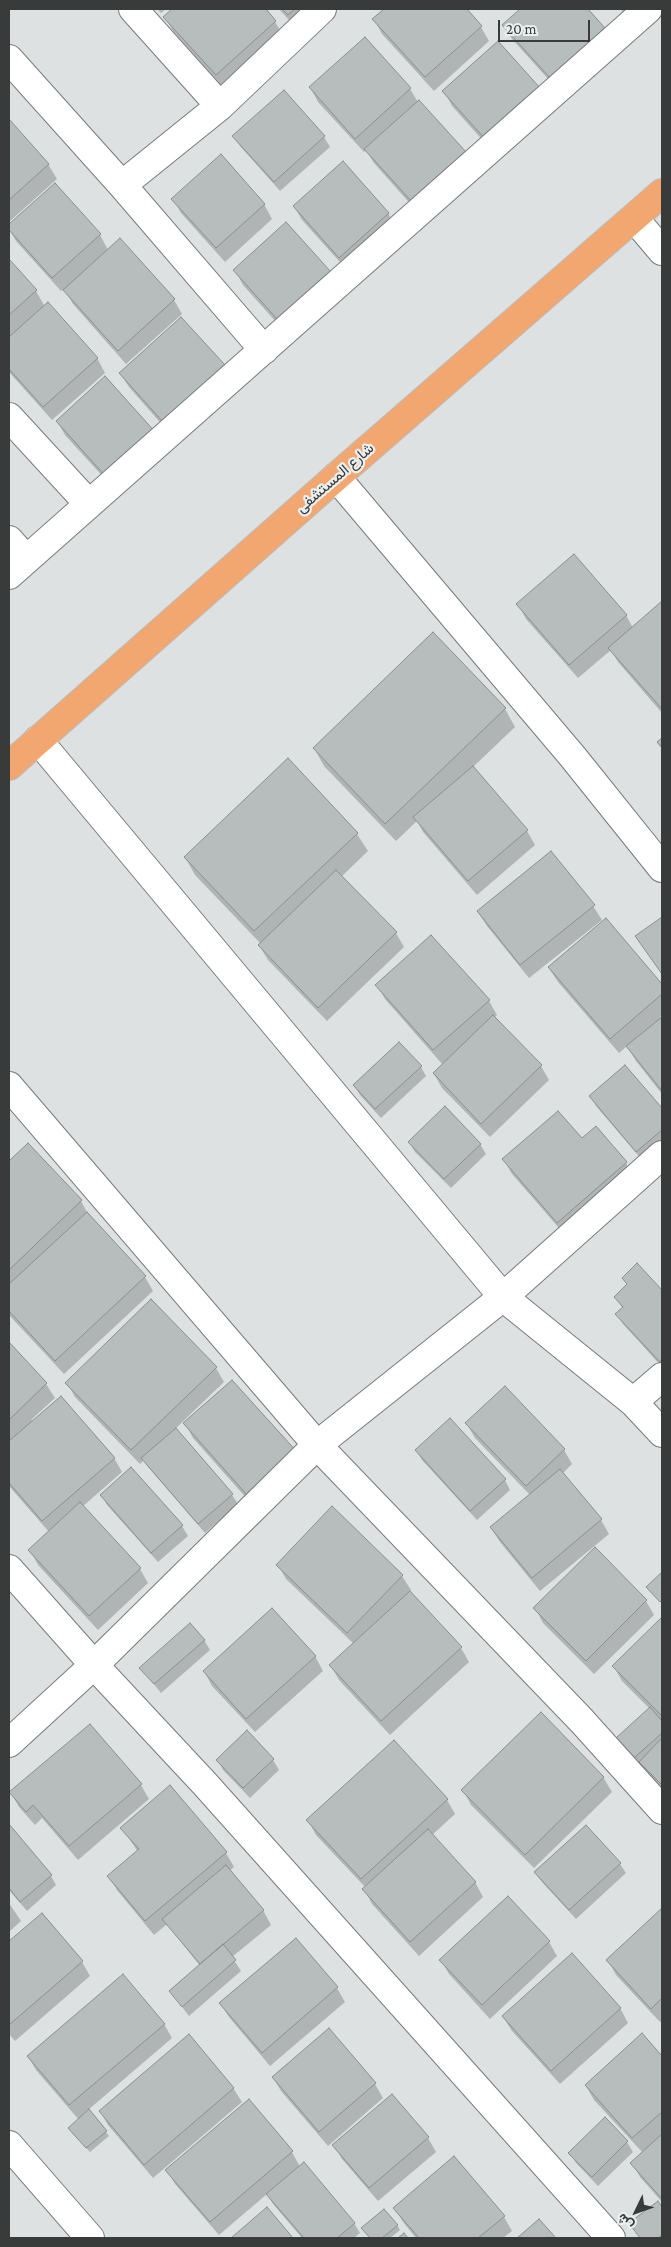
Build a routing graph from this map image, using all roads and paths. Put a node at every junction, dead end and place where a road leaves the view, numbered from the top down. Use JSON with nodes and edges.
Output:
{"nodes":[{"id":1,"x":133,"y":9,"type":"edge"},
{"id":2,"x":322,"y":9,"type":"edge"},
{"id":3,"x":648,"y":9,"type":"edge"},
{"id":4,"x":9,"y":60,"type":"edge"},
{"id":5,"x":220,"y":106,"type":"junction"},
{"id":6,"x":122,"y":185,"type":"junction"},
{"id":7,"x":662,"y":193,"type":"edge"},
{"id":8,"x":634,"y":218,"type":"junction"},
{"id":9,"x":662,"y":251,"type":"edge"},
{"id":10,"x":264,"y":350,"type":"junction"},
{"id":11,"x":9,"y":417,"type":"edge"},
{"id":12,"x":336,"y":477,"type":"junction"},
{"id":13,"x":88,"y":503,"type":"junction"},
{"id":14,"x":14,"y":558,"type":"edge"},
{"id":15,"x":38,"y":740,"type":"junction"},
{"id":16,"x":9,"y":766,"type":"edge"},
{"id":17,"x":662,"y":868,"type":"edge"},
{"id":18,"x":9,"y":1086,"type":"edge"},
{"id":19,"x":662,"y":1155,"type":"edge"},
{"id":20,"x":502,"y":1297,"type":"junction"},
{"id":21,"x":662,"y":1377,"type":"edge"},
{"id":22,"x":633,"y":1402,"type":"junction"},
{"id":23,"x":662,"y":1432,"type":"edge"},
{"id":24,"x":317,"y":1445,"type":"junction"},
{"id":25,"x":9,"y":1569,"type":"edge"},
{"id":26,"x":94,"y":1665,"type":"junction"},
{"id":27,"x":9,"y":1743,"type":"edge"},
{"id":28,"x":662,"y":1810,"type":"edge"},
{"id":29,"x":9,"y":2145,"type":"edge"},
{"id":30,"x":90,"y":2238,"type":"edge"},
{"id":31,"x":611,"y":2238,"type":"edge"}],
"edges":[{"from":1,"to":5,"type":"street"},
{"from":2,"to":5,"type":"street"},
{"from":3,"to":10,"type":"street"},
{"from":4,"to":6,"type":"street"},
{"from":5,"to":6,"type":"street"},
{"from":6,"to":10,"type":"street"},
{"from":7,"to":8,"type":"highway","name":"شارع المستشفى"},
{"from":8,"to":9,"type":"street"},
{"from":8,"to":12,"type":"highway","name":"شارع المستشفى"},
{"from":10,"to":13,"type":"street"},
{"from":11,"to":13,"type":"street"},
{"from":12,"to":15,"type":"highway","name":"شارع المستشفى"},
{"from":12,"to":17,"type":"street"},
{"from":13,"to":14,"type":"street"},
{"from":15,"to":16,"type":"highway","name":"شارع المستشفى"},
{"from":15,"to":20,"type":"street"},
{"from":18,"to":24,"type":"street"},
{"from":19,"to":20,"type":"street"},
{"from":20,"to":22,"type":"street"},
{"from":20,"to":24,"type":"street"},
{"from":21,"to":22,"type":"street"},
{"from":22,"to":23,"type":"street"},
{"from":24,"to":26,"type":"street"},
{"from":24,"to":28,"type":"street"},
{"from":25,"to":26,"type":"street"},
{"from":26,"to":27,"type":"street"},
{"from":26,"to":31,"type":"street"},
{"from":29,"to":30,"type":"street"}]}
